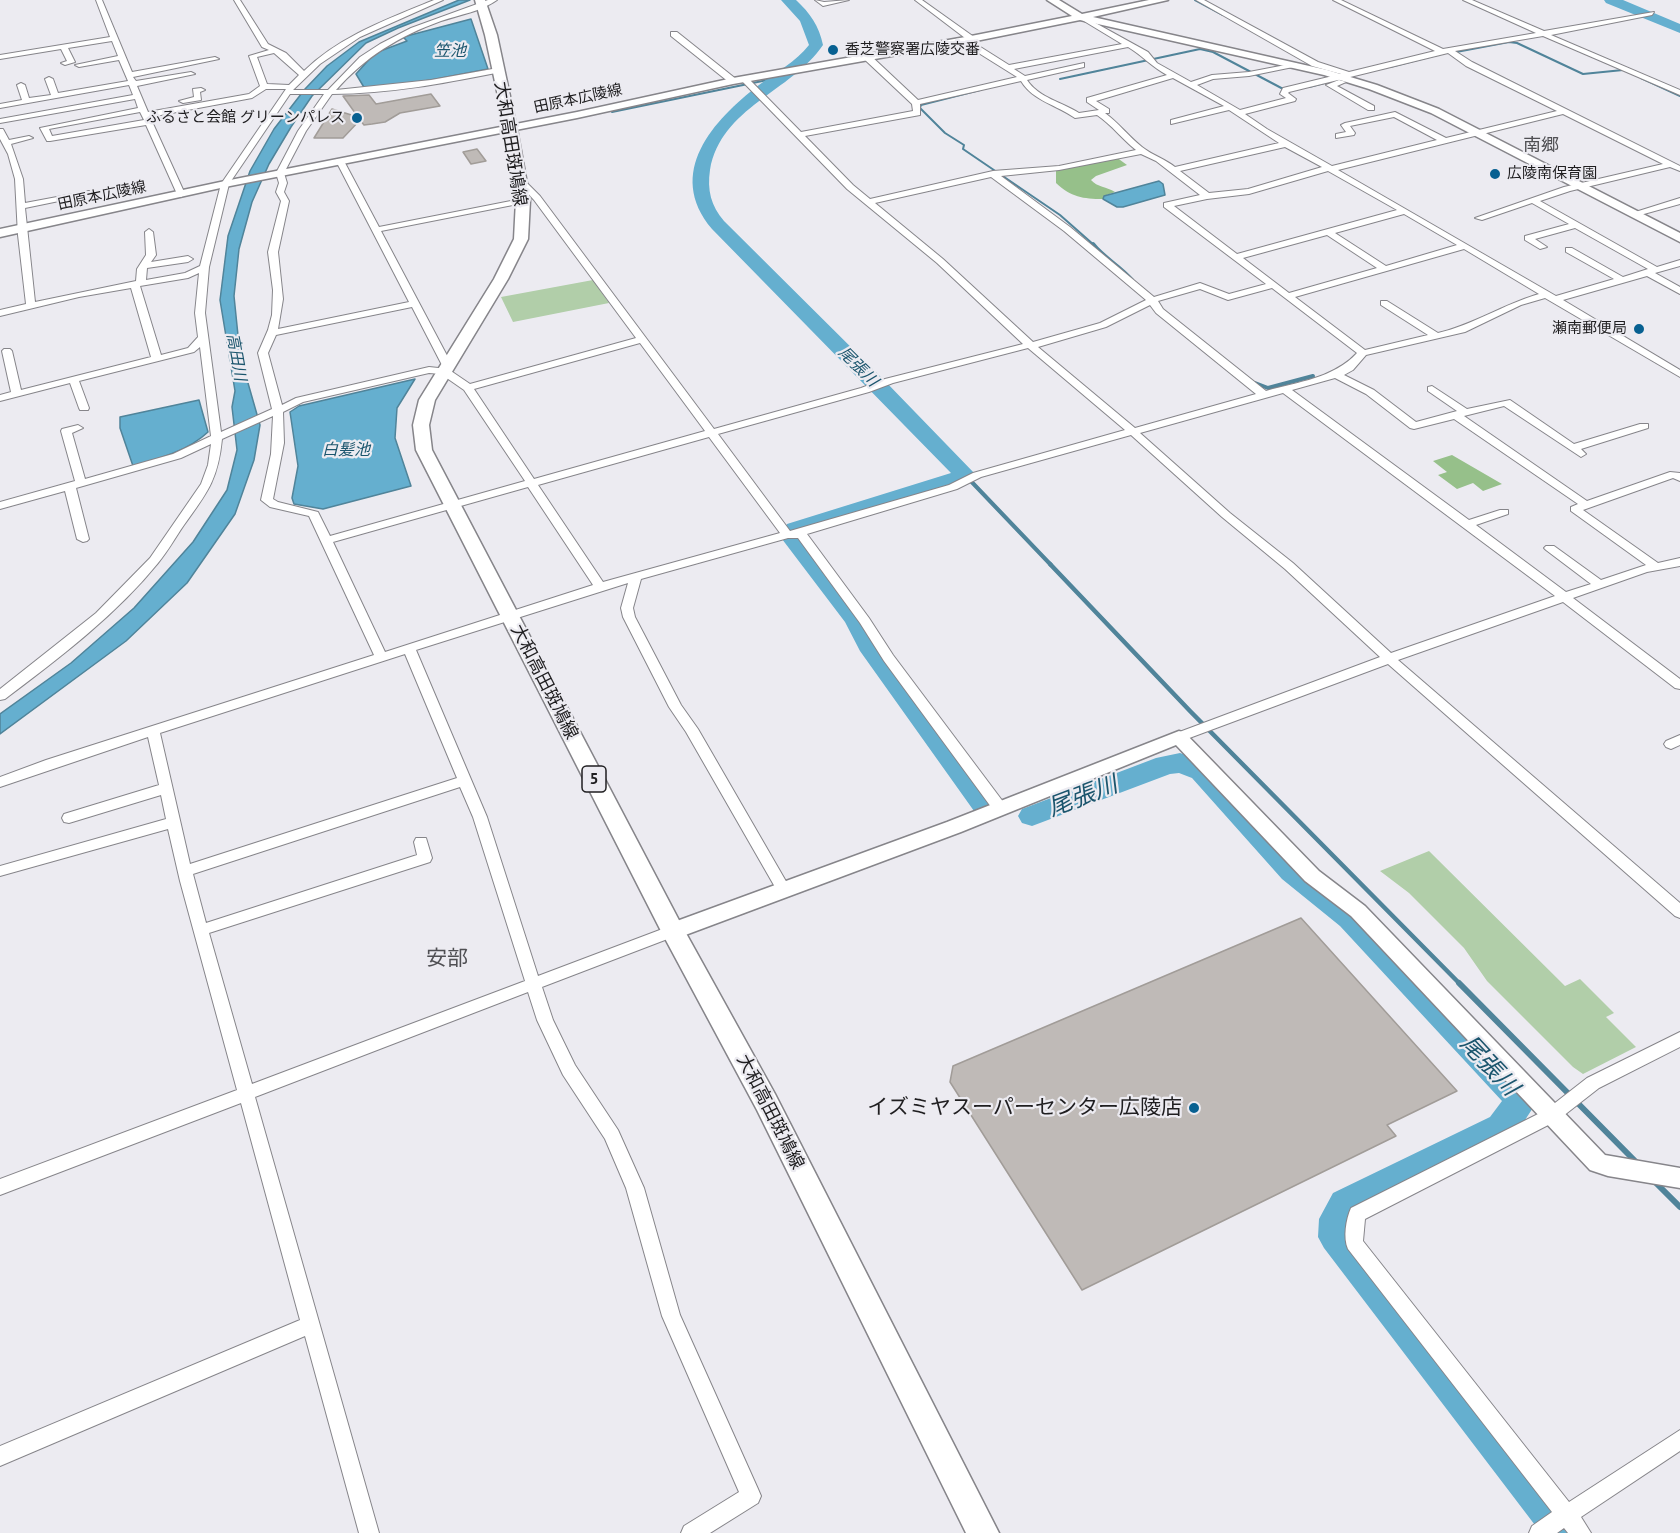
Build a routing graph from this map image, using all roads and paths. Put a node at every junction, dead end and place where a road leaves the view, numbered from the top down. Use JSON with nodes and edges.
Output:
{"nodes":[{"id":1,"x":99,"y":0,"type":"edge"},
{"id":2,"x":237,"y":0,"type":"edge"},
{"id":3,"x":440,"y":0,"type":"edge"},
{"id":4,"x":818,"y":0,"type":"edge"},
{"id":5,"x":846,"y":0,"type":"edge"},
{"id":6,"x":918,"y":0,"type":"edge"},
{"id":7,"x":1052,"y":0,"type":"edge"},
{"id":8,"x":1163,"y":0,"type":"edge"},
{"id":9,"x":1199,"y":0,"type":"edge"},
{"id":10,"x":1336,"y":0,"type":"edge"},
{"id":11,"x":1466,"y":0,"type":"edge"},
{"id":12,"x":485,"y":2,"type":"edge"},
{"id":13,"x":1652,"y":13,"type":"dead end"},
{"id":14,"x":1081,"y":17,"type":"junction"},
{"id":15,"x":674,"y":34,"type":"dead end"},
{"id":16,"x":1547,"y":35,"type":"junction"},
{"id":17,"x":114,"y":38,"type":"junction"},
{"id":18,"x":968,"y":39,"type":"junction"},
{"id":19,"x":1128,"y":45,"type":"junction"},
{"id":20,"x":64,"y":46,"type":"junction"},
{"id":21,"x":273,"y":51,"type":"junction"},
{"id":22,"x":1449,"y":52,"type":"junction"},
{"id":23,"x":866,"y":56,"type":"junction"},
{"id":24,"x":0,"y":57,"type":"edge"},
{"id":25,"x":121,"y":58,"type":"junction"},
{"id":26,"x":215,"y":59,"type":"dead end"},
{"id":27,"x":65,"y":63,"type":"dead end"},
{"id":28,"x":79,"y":65,"type":"dead end"},
{"id":29,"x":1081,"y":65,"type":"dead end"},
{"id":30,"x":1293,"y":65,"type":"junction"},
{"id":31,"x":1006,"y":68,"type":"junction"},
{"id":32,"x":498,"y":70,"type":"junction"},
{"id":33,"x":191,"y":74,"type":"dead end"},
{"id":34,"x":303,"y":74,"type":"junction"},
{"id":35,"x":1022,"y":76,"type":"junction"},
{"id":36,"x":1173,"y":76,"type":"junction"},
{"id":37,"x":1340,"y":77,"type":"junction"},
{"id":38,"x":49,"y":79,"type":"dead end"},
{"id":39,"x":131,"y":79,"type":"junction"},
{"id":40,"x":86,"y":81,"type":"dead end"},
{"id":41,"x":746,"y":83,"type":"junction"},
{"id":42,"x":1192,"y":84,"type":"junction"},
{"id":43,"x":21,"y":85,"type":"dead end"},
{"id":44,"x":264,"y":86,"type":"junction"},
{"id":45,"x":201,"y":90,"type":"dead end"},
{"id":46,"x":292,"y":90,"type":"junction"},
{"id":47,"x":329,"y":92,"type":"junction"},
{"id":48,"x":1680,"y":93,"type":"edge"},
{"id":49,"x":55,"y":96,"type":"junction"},
{"id":50,"x":138,"y":96,"type":"junction"},
{"id":51,"x":27,"y":101,"type":"junction"},
{"id":52,"x":916,"y":103,"type":"junction"},
{"id":53,"x":0,"y":106,"type":"edge"},
{"id":54,"x":1231,"y":107,"type":"junction"},
{"id":55,"x":1371,"y":108,"type":"dead end"},
{"id":56,"x":1564,"y":111,"type":"junction"},
{"id":57,"x":1098,"y":112,"type":"junction"},
{"id":58,"x":144,"y":113,"type":"junction"},
{"id":59,"x":1240,"y":113,"type":"junction"},
{"id":60,"x":0,"y":121,"type":"edge"},
{"id":61,"x":1174,"y":122,"type":"dead end"},
{"id":62,"x":511,"y":129,"type":"junction"},
{"id":63,"x":1478,"y":133,"type":"junction"},
{"id":64,"x":800,"y":135,"type":"junction"},
{"id":65,"x":1338,"y":136,"type":"dead end"},
{"id":66,"x":3,"y":138,"type":"edge"},
{"id":67,"x":29,"y":138,"type":"dead end"},
{"id":68,"x":1444,"y":141,"type":"junction"},
{"id":69,"x":1286,"y":144,"type":"junction"},
{"id":70,"x":1138,"y":152,"type":"dead end"},
{"id":71,"x":340,"y":161,"type":"junction"},
{"id":72,"x":1672,"y":164,"type":"junction"},
{"id":73,"x":1330,"y":168,"type":"junction"},
{"id":74,"x":1680,"y":169,"type":"edge"},
{"id":75,"x":1175,"y":170,"type":"junction"},
{"id":76,"x":278,"y":174,"type":"junction"},
{"id":77,"x":993,"y":174,"type":"junction"},
{"id":78,"x":519,"y":178,"type":"junction"},
{"id":79,"x":229,"y":184,"type":"junction"},
{"id":80,"x":1580,"y":186,"type":"junction"},
{"id":81,"x":88,"y":194,"type":"dead end"},
{"id":82,"x":181,"y":194,"type":"junction"},
{"id":83,"x":1207,"y":196,"type":"junction"},
{"id":84,"x":523,"y":200,"type":"junction"},
{"id":85,"x":1533,"y":200,"type":"junction"},
{"id":86,"x":1680,"y":201,"type":"edge"},
{"id":87,"x":868,"y":202,"type":"junction"},
{"id":88,"x":21,"y":206,"type":"junction"},
{"id":89,"x":1405,"y":211,"type":"junction"},
{"id":90,"x":1633,"y":214,"type":"junction"},
{"id":91,"x":1479,"y":218,"type":"dead end"},
{"id":92,"x":1575,"y":225,"type":"junction"},
{"id":93,"x":22,"y":229,"type":"junction"},
{"id":94,"x":375,"y":230,"type":"junction"},
{"id":95,"x":148,"y":232,"type":"dead end"},
{"id":96,"x":1328,"y":232,"type":"junction"},
{"id":97,"x":0,"y":233,"type":"edge"},
{"id":98,"x":1680,"y":238,"type":"edge"},
{"id":99,"x":1465,"y":246,"type":"junction"},
{"id":100,"x":1543,"y":247,"type":"dead end"},
{"id":101,"x":1569,"y":250,"type":"dead end"},
{"id":102,"x":1236,"y":257,"type":"junction"},
{"id":103,"x":188,"y":259,"type":"dead end"},
{"id":104,"x":1680,"y":263,"type":"edge"},
{"id":105,"x":144,"y":266,"type":"junction"},
{"id":106,"x":204,"y":267,"type":"junction"},
{"id":107,"x":1385,"y":269,"type":"junction"},
{"id":108,"x":1654,"y":272,"type":"junction"},
{"id":109,"x":1624,"y":281,"type":"junction"},
{"id":110,"x":138,"y":284,"type":"junction"},
{"id":111,"x":1274,"y":285,"type":"junction"},
{"id":112,"x":1680,"y":291,"type":"edge"},
{"id":113,"x":1289,"y":296,"type":"junction"},
{"id":114,"x":1549,"y":298,"type":"junction"},
{"id":115,"x":1152,"y":300,"type":"junction"},
{"id":116,"x":1384,"y":303,"type":"dead end"},
{"id":117,"x":415,"y":304,"type":"junction"},
{"id":118,"x":31,"y":305,"type":"junction"},
{"id":119,"x":0,"y":313,"type":"edge"},
{"id":120,"x":274,"y":333,"type":"junction"},
{"id":121,"x":1436,"y":336,"type":"junction"},
{"id":122,"x":202,"y":339,"type":"junction"},
{"id":123,"x":643,"y":339,"type":"junction"},
{"id":124,"x":1030,"y":346,"type":"junction"},
{"id":125,"x":8,"y":351,"type":"dead end"},
{"id":126,"x":1363,"y":353,"type":"junction"},
{"id":127,"x":157,"y":359,"type":"junction"},
{"id":128,"x":445,"y":368,"type":"junction"},
{"id":129,"x":1680,"y":374,"type":"edge"},
{"id":130,"x":1336,"y":375,"type":"junction"},
{"id":131,"x":74,"y":380,"type":"junction"},
{"id":132,"x":468,"y":388,"type":"junction"},
{"id":133,"x":1284,"y":389,"type":"junction"},
{"id":134,"x":1432,"y":389,"type":"dead end"},
{"id":135,"x":17,"y":394,"type":"junction"},
{"id":136,"x":1264,"y":395,"type":"junction"},
{"id":137,"x":0,"y":398,"type":"edge"},
{"id":138,"x":84,"y":408,"type":"dead end"},
{"id":139,"x":274,"y":411,"type":"junction"},
{"id":140,"x":1460,"y":414,"type":"junction"},
{"id":141,"x":1644,"y":426,"type":"dead end"},
{"id":142,"x":78,"y":428,"type":"dead end"},
{"id":143,"x":1132,"y":431,"type":"junction"},
{"id":144,"x":713,"y":433,"type":"junction"},
{"id":145,"x":222,"y":436,"type":"junction"},
{"id":146,"x":1680,"y":478,"type":"edge"},
{"id":147,"x":531,"y":483,"type":"junction"},
{"id":148,"x":76,"y":486,"type":"junction"},
{"id":149,"x":451,"y":505,"type":"junction"},
{"id":150,"x":1586,"y":505,"type":"junction"},
{"id":151,"x":0,"y":506,"type":"edge"},
{"id":152,"x":1504,"y":512,"type":"dead end"},
{"id":153,"x":1467,"y":524,"type":"junction"},
{"id":154,"x":795,"y":535,"type":"junction"},
{"id":155,"x":83,"y":539,"type":"dead end"},
{"id":156,"x":327,"y":540,"type":"junction"},
{"id":157,"x":1550,"y":548,"type":"dead end"},
{"id":158,"x":1680,"y":562,"type":"edge"},
{"id":159,"x":1655,"y":566,"type":"junction"},
{"id":160,"x":636,"y":577,"type":"junction"},
{"id":161,"x":1599,"y":584,"type":"junction"},
{"id":162,"x":600,"y":587,"type":"junction"},
{"id":163,"x":1564,"y":597,"type":"junction"},
{"id":164,"x":509,"y":616,"type":"junction"},
{"id":165,"x":409,"y":648,"type":"junction"},
{"id":166,"x":381,"y":657,"type":"junction"},
{"id":167,"x":1388,"y":659,"type":"junction"},
{"id":168,"x":1680,"y":685,"type":"edge"},
{"id":169,"x":0,"y":696,"type":"edge"},
{"id":170,"x":153,"y":730,"type":"junction"},
{"id":171,"x":1187,"y":734,"type":"junction"},
{"id":172,"x":465,"y":780,"type":"junction"},
{"id":173,"x":0,"y":782,"type":"edge"},
{"id":174,"x":166,"y":788,"type":"junction"},
{"id":175,"x":999,"y":807,"type":"junction"},
{"id":176,"x":69,"y":818,"type":"dead end"},
{"id":177,"x":174,"y":822,"type":"junction"},
{"id":178,"x":421,"y":842,"type":"dead end"},
{"id":179,"x":0,"y":871,"type":"edge"},
{"id":180,"x":185,"y":871,"type":"junction"},
{"id":181,"x":783,"y":890,"type":"junction"},
{"id":182,"x":1680,"y":912,"type":"edge"},
{"id":183,"x":201,"y":930,"type":"junction"},
{"id":184,"x":673,"y":931,"type":"junction"},
{"id":185,"x":532,"y":984,"type":"junction"},
{"id":186,"x":1680,"y":1039,"type":"edge"},
{"id":187,"x":245,"y":1093,"type":"junction"},
{"id":188,"x":1557,"y":1113,"type":"junction"},
{"id":189,"x":1674,"y":1176,"type":"edge"},
{"id":190,"x":0,"y":1187,"type":"edge"},
{"id":191,"x":311,"y":1324,"type":"junction"},
{"id":192,"x":1680,"y":1440,"type":"edge"},
{"id":193,"x":0,"y":1456,"type":"edge"},
{"id":194,"x":1567,"y":1515,"type":"junction"},
{"id":195,"x":369,"y":1533,"type":"edge"},
{"id":196,"x":691,"y":1533,"type":"edge"},
{"id":197,"x":983,"y":1533,"type":"edge"},
{"id":198,"x":1539,"y":1533,"type":"edge"},
{"id":199,"x":1581,"y":1533,"type":"edge"}],
"edges":[{"from":1,"to":17,"type":"street"},
{"from":2,"to":21,"type":"street"},
{"from":3,"to":34,"type":"street"},
{"from":4,"to":5,"type":"street"},
{"from":6,"to":18,"type":"street"},
{"from":7,"to":14,"type":"street"},
{"from":8,"to":14,"type":"street","name":"田原本広陵線"},
{"from":9,"to":37,"type":"street"},
{"from":10,"to":22,"type":"street"},
{"from":11,"to":16,"type":"street"},
{"from":12,"to":32,"type":"main road","name":"大和高田斑鳩線","number":"5"},
{"from":12,"to":47,"type":"street"},
{"from":13,"to":16,"type":"street"},
{"from":14,"to":18,"type":"street","name":"田原本広陵線"},
{"from":14,"to":19,"type":"street"},
{"from":14,"to":30,"type":"street"},
{"from":15,"to":41,"type":"street"},
{"from":16,"to":22,"type":"street"},
{"from":16,"to":48,"type":"street"},
{"from":17,"to":20,"type":"street"},
{"from":17,"to":25,"type":"street"},
{"from":18,"to":23,"type":"street","name":"田原本広陵線"},
{"from":18,"to":31,"type":"street"},
{"from":19,"to":31,"type":"street"},
{"from":19,"to":36,"type":"street"},
{"from":20,"to":24,"type":"street"},
{"from":20,"to":27,"type":"street"},
{"from":21,"to":34,"type":"street"},
{"from":21,"to":44,"type":"street"},
{"from":22,"to":37,"type":"street"},
{"from":22,"to":56,"type":"street"},
{"from":23,"to":41,"type":"street","name":"田原本広陵線"},
{"from":23,"to":52,"type":"street"},
{"from":25,"to":28,"type":"street"},
{"from":25,"to":39,"type":"street"},
{"from":26,"to":39,"type":"street"},
{"from":29,"to":35,"type":"street"},
{"from":30,"to":37,"type":"street"},
{"from":30,"to":42,"type":"street"},
{"from":31,"to":35,"type":"street"},
{"from":32,"to":47,"type":"street"},
{"from":32,"to":62,"type":"main road","name":"大和高田斑鳩線","number":"5"},
{"from":33,"to":39,"type":"street"},
{"from":34,"to":46,"type":"street"},
{"from":35,"to":52,"type":"street"},
{"from":35,"to":57,"type":"street"},
{"from":36,"to":42,"type":"street"},
{"from":36,"to":57,"type":"street"},
{"from":37,"to":55,"type":"street"},
{"from":37,"to":59,"type":"street"},
{"from":37,"to":63,"type":"street"},
{"from":38,"to":49,"type":"street"},
{"from":39,"to":40,"type":"street"},
{"from":39,"to":49,"type":"street"},
{"from":39,"to":50,"type":"street"},
{"from":41,"to":62,"type":"street","name":"田原本広陵線"},
{"from":41,"to":64,"type":"street"},
{"from":42,"to":54,"type":"street"},
{"from":43,"to":51,"type":"street"},
{"from":44,"to":46,"type":"street"},
{"from":44,"to":58,"type":"street"},
{"from":45,"to":58,"type":"street"},
{"from":46,"to":47,"type":"street"},
{"from":46,"to":79,"type":"street"},
{"from":47,"to":76,"type":"street"},
{"from":49,"to":51,"type":"street"},
{"from":50,"to":58,"type":"street"},
{"from":50,"to":60,"type":"street"},
{"from":51,"to":53,"type":"street"},
{"from":52,"to":64,"type":"street"},
{"from":54,"to":59,"type":"street"},
{"from":54,"to":61,"type":"street"},
{"from":56,"to":63,"type":"street"},
{"from":56,"to":72,"type":"street"},
{"from":57,"to":75,"type":"street"},
{"from":58,"to":58,"type":"street"},
{"from":58,"to":82,"type":"street"},
{"from":59,"to":69,"type":"street"},
{"from":62,"to":71,"type":"street","name":"田原本広陵線"},
{"from":62,"to":78,"type":"main road","name":"大和高田斑鳩線","number":"5"},
{"from":63,"to":68,"type":"street"},
{"from":63,"to":80,"type":"street"},
{"from":64,"to":87,"type":"street"},
{"from":65,"to":68,"type":"street"},
{"from":66,"to":67,"type":"street"},
{"from":66,"to":88,"type":"street"},
{"from":68,"to":73,"type":"street"},
{"from":69,"to":73,"type":"street"},
{"from":69,"to":75,"type":"street"},
{"from":70,"to":77,"type":"street"},
{"from":71,"to":76,"type":"street","name":"田原本広陵線"},
{"from":71,"to":94,"type":"street"},
{"from":72,"to":74,"type":"street"},
{"from":72,"to":80,"type":"street"},
{"from":73,"to":83,"type":"street"},
{"from":73,"to":89,"type":"street"},
{"from":75,"to":83,"type":"street"},
{"from":76,"to":79,"type":"street","name":"田原本広陵線"},
{"from":76,"to":120,"type":"street"},
{"from":77,"to":87,"type":"street"},
{"from":77,"to":115,"type":"street"},
{"from":78,"to":84,"type":"main road","name":"大和高田斑鳩線","number":"5"},
{"from":78,"to":123,"type":"street"},
{"from":79,"to":82,"type":"street","name":"田原本広陵線"},
{"from":79,"to":106,"type":"street"},
{"from":80,"to":85,"type":"street"},
{"from":80,"to":90,"type":"street"},
{"from":81,"to":88,"type":"street"},
{"from":82,"to":93,"type":"street","name":"田原本広陵線"},
{"from":83,"to":102,"type":"street"},
{"from":84,"to":94,"type":"street"},
{"from":84,"to":128,"type":"main road","name":"大和高田斑鳩線","number":"5"},
{"from":85,"to":91,"type":"street"},
{"from":85,"to":92,"type":"street"},
{"from":86,"to":90,"type":"street"},
{"from":87,"to":124,"type":"street"},
{"from":88,"to":93,"type":"street"},
{"from":89,"to":96,"type":"street"},
{"from":89,"to":99,"type":"street"},
{"from":90,"to":98,"type":"street"},
{"from":92,"to":100,"type":"street"},
{"from":92,"to":108,"type":"street"},
{"from":93,"to":97,"type":"street","name":"田原本広陵線"},
{"from":93,"to":118,"type":"street"},
{"from":94,"to":117,"type":"street"},
{"from":95,"to":105,"type":"street"},
{"from":96,"to":102,"type":"street"},
{"from":96,"to":107,"type":"street"},
{"from":99,"to":107,"type":"street"},
{"from":99,"to":114,"type":"street"},
{"from":101,"to":109,"type":"street"},
{"from":102,"to":111,"type":"street"},
{"from":103,"to":105,"type":"street"},
{"from":104,"to":108,"type":"street"},
{"from":105,"to":110,"type":"street"},
{"from":106,"to":110,"type":"street"},
{"from":106,"to":122,"type":"street"},
{"from":107,"to":113,"type":"street"},
{"from":108,"to":109,"type":"street"},
{"from":108,"to":112,"type":"street"},
{"from":109,"to":114,"type":"street"},
{"from":110,"to":118,"type":"street"},
{"from":110,"to":127,"type":"street"},
{"from":111,"to":113,"type":"street"},
{"from":111,"to":115,"type":"street"},
{"from":113,"to":126,"type":"street"},
{"from":114,"to":121,"type":"street"},
{"from":114,"to":129,"type":"street"},
{"from":115,"to":124,"type":"street"},
{"from":115,"to":136,"type":"street"},
{"from":116,"to":121,"type":"street"},
{"from":117,"to":120,"type":"street"},
{"from":117,"to":128,"type":"street"},
{"from":118,"to":119,"type":"street"},
{"from":120,"to":139,"type":"street"},
{"from":121,"to":126,"type":"street"},
{"from":122,"to":127,"type":"street"},
{"from":122,"to":145,"type":"street"},
{"from":123,"to":132,"type":"street"},
{"from":123,"to":144,"type":"street"},
{"from":124,"to":143,"type":"street"},
{"from":124,"to":144,"type":"street"},
{"from":125,"to":135,"type":"street"},
{"from":126,"to":130,"type":"street"},
{"from":127,"to":131,"type":"street"},
{"from":128,"to":132,"type":"street"},
{"from":128,"to":139,"type":"street"},
{"from":128,"to":149,"type":"main road","name":"大和高田斑鳩線","number":"5"},
{"from":130,"to":133,"type":"street"},
{"from":130,"to":140,"type":"street"},
{"from":131,"to":135,"type":"street"},
{"from":131,"to":138,"type":"street"},
{"from":132,"to":147,"type":"street"},
{"from":133,"to":136,"type":"street"},
{"from":133,"to":153,"type":"street"},
{"from":134,"to":140,"type":"street"},
{"from":135,"to":137,"type":"street"},
{"from":136,"to":143,"type":"street"},
{"from":139,"to":145,"type":"street"},
{"from":139,"to":156,"type":"street"},
{"from":140,"to":141,"type":"street"},
{"from":140,"to":150,"type":"street"},
{"from":142,"to":148,"type":"street"},
{"from":143,"to":154,"type":"street"},
{"from":143,"to":167,"type":"street"},
{"from":144,"to":147,"type":"street"},
{"from":144,"to":154,"type":"street"},
{"from":145,"to":148,"type":"street"},
{"from":145,"to":169,"type":"street"},
{"from":146,"to":150,"type":"street"},
{"from":147,"to":149,"type":"street"},
{"from":147,"to":162,"type":"street"},
{"from":148,"to":151,"type":"street"},
{"from":148,"to":155,"type":"street"},
{"from":149,"to":156,"type":"street"},
{"from":149,"to":164,"type":"main road","name":"大和高田斑鳩線","number":"5"},
{"from":150,"to":159,"type":"street"},
{"from":152,"to":153,"type":"street"},
{"from":153,"to":163,"type":"street"},
{"from":154,"to":160,"type":"street"},
{"from":154,"to":175,"type":"street"},
{"from":156,"to":166,"type":"street"},
{"from":157,"to":161,"type":"street"},
{"from":158,"to":159,"type":"street"},
{"from":159,"to":161,"type":"street"},
{"from":160,"to":162,"type":"street"},
{"from":160,"to":181,"type":"street"},
{"from":161,"to":163,"type":"street"},
{"from":162,"to":164,"type":"street"},
{"from":163,"to":167,"type":"street"},
{"from":163,"to":168,"type":"street"},
{"from":164,"to":165,"type":"street"},
{"from":164,"to":184,"type":"main road","name":"大和高田斑鳩線","number":"5"},
{"from":165,"to":166,"type":"street"},
{"from":165,"to":172,"type":"street"},
{"from":166,"to":170,"type":"street"},
{"from":167,"to":171,"type":"street"},
{"from":167,"to":182,"type":"street"},
{"from":170,"to":173,"type":"street"},
{"from":170,"to":174,"type":"street"},
{"from":171,"to":175,"type":"street"},
{"from":171,"to":188,"type":"street"},
{"from":172,"to":180,"type":"street"},
{"from":172,"to":185,"type":"street"},
{"from":174,"to":176,"type":"street"},
{"from":174,"to":177,"type":"street"},
{"from":175,"to":181,"type":"street"},
{"from":177,"to":179,"type":"street"},
{"from":177,"to":180,"type":"street"},
{"from":178,"to":183,"type":"street"},
{"from":180,"to":183,"type":"street"},
{"from":181,"to":184,"type":"street"},
{"from":183,"to":187,"type":"street"},
{"from":184,"to":185,"type":"street"},
{"from":184,"to":197,"type":"main road","name":"大和高田斑鳩線","number":"5"},
{"from":185,"to":187,"type":"street"},
{"from":185,"to":196,"type":"street"},
{"from":186,"to":188,"type":"street"},
{"from":187,"to":190,"type":"street"},
{"from":187,"to":191,"type":"street"},
{"from":188,"to":189,"type":"street"},
{"from":188,"to":194,"type":"street"},
{"from":191,"to":193,"type":"street"},
{"from":191,"to":195,"type":"street"},
{"from":192,"to":194,"type":"street"},
{"from":194,"to":198,"type":"street"},
{"from":194,"to":199,"type":"street"}]}
